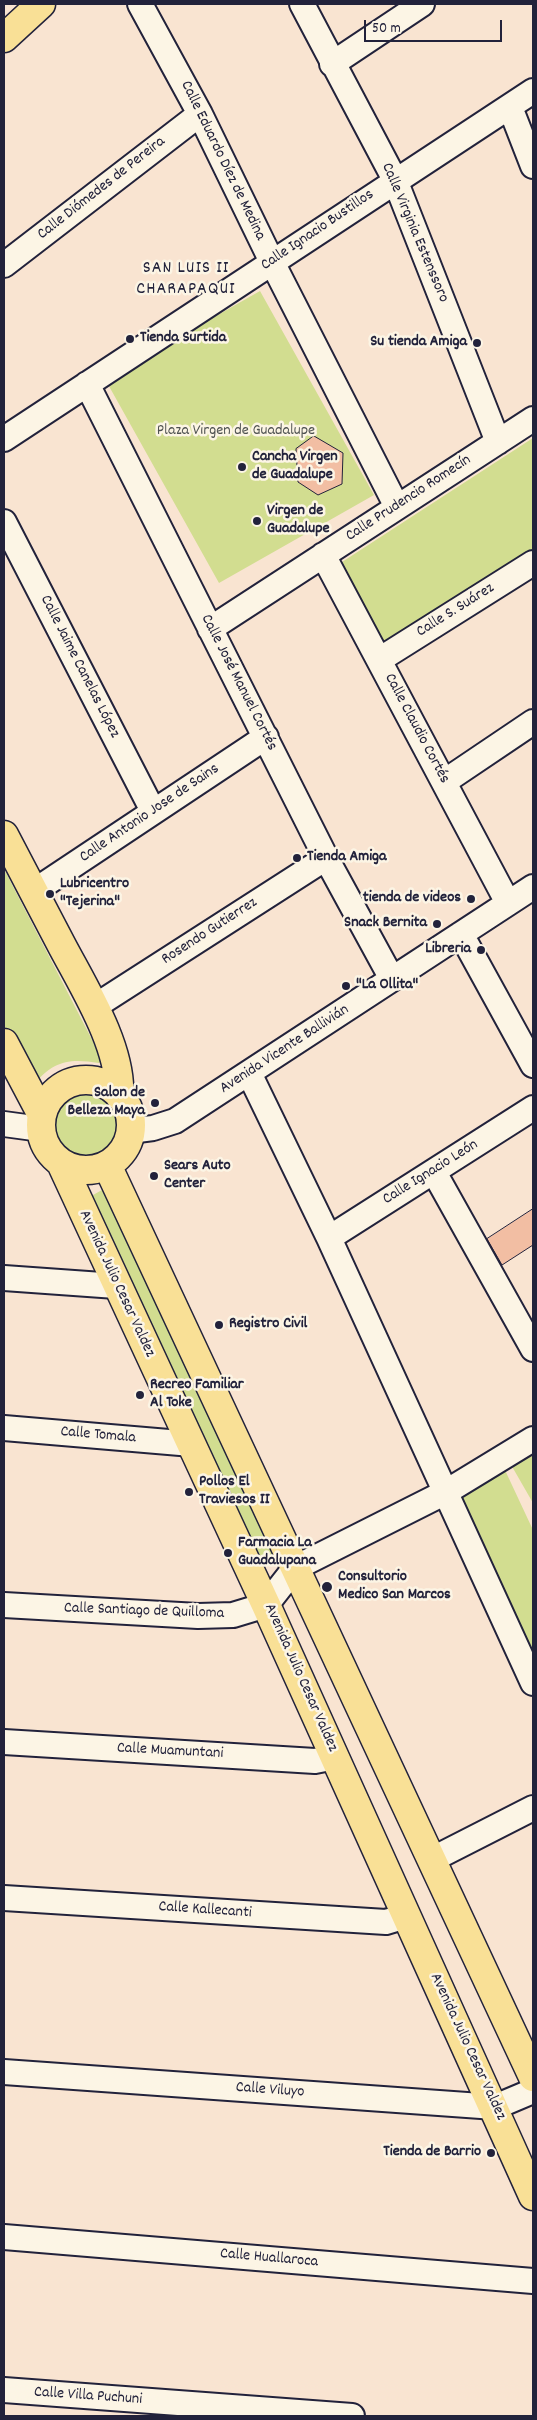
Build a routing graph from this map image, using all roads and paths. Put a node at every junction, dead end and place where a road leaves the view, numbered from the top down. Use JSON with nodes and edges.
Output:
{"nodes":[{"id":1,"x":41,"y":4,"type":"edge"},
{"id":2,"x":140,"y":4,"type":"edge"},
{"id":3,"x":302,"y":4,"type":"edge"},
{"id":4,"x":422,"y":4,"type":"edge"},
{"id":5,"x":4,"y":38,"type":"edge"},
{"id":6,"x":332,"y":64,"type":"junction"},
{"id":7,"x":533,"y":91,"type":"edge"},
{"id":8,"x":510,"y":107,"type":"junction"},
{"id":9,"x":200,"y":114,"type":"junction"},
{"id":10,"x":533,"y":166,"type":"edge"},
{"id":11,"x":395,"y":180,"type":"junction"},
{"id":12,"x":272,"y":262,"type":"junction"},
{"id":13,"x":4,"y":265,"type":"edge"},
{"id":14,"x":88,"y":384,"type":"junction"},
{"id":15,"x":533,"y":419,"type":"edge"},
{"id":16,"x":4,"y":439,"type":"edge"},
{"id":17,"x":498,"y":442,"type":"junction"},
{"id":18,"x":397,"y":507,"type":"junction"},
{"id":19,"x":4,"y":522,"type":"edge"},
{"id":20,"x":323,"y":555,"type":"junction"},
{"id":21,"x":533,"y":563,"type":"edge"},
{"id":22,"x":210,"y":628,"type":"junction"},
{"id":23,"x":379,"y":660,"type":"junction"},
{"id":24,"x":533,"y":722,"type":"edge"},
{"id":25,"x":266,"y":737,"type":"junction"},
{"id":26,"x":444,"y":782,"type":"junction"},
{"id":27,"x":154,"y":811,"type":"junction"},
{"id":28,"x":4,"y":835,"type":"edge"},
{"id":29,"x":326,"y":858,"type":"junction"},
{"id":30,"x":533,"y":887,"type":"edge"},
{"id":31,"x":34,"y":892,"type":"junction"},
{"id":32,"x":508,"y":903,"type":"junction"},
{"id":33,"x":461,"y":934,"type":"junction"},
{"id":34,"x":392,"y":980,"type":"junction"},
{"id":35,"x":94,"y":1007,"type":"junction"},
{"id":36,"x":4,"y":1044,"type":"edge"},
{"id":37,"x":533,"y":1065,"type":"edge"},
{"id":38,"x":249,"y":1073,"type":"junction"},
{"id":39,"x":119,"y":1096,"type":"junction"},
{"id":40,"x":533,"y":1108,"type":"edge"},
{"id":41,"x":42,"y":1122,"type":"junction"},
{"id":42,"x":4,"y":1124,"type":"edge"},
{"id":43,"x":130,"y":1131,"type":"junction"},
{"id":44,"x":61,"y":1163,"type":"junction"},
{"id":45,"x":107,"y":1165,"type":"junction"},
{"id":46,"x":434,"y":1172,"type":"junction"},
{"id":47,"x":328,"y":1238,"type":"junction"},
{"id":48,"x":4,"y":1278,"type":"edge"},
{"id":49,"x":116,"y":1286,"type":"junction"},
{"id":50,"x":533,"y":1350,"type":"edge"},
{"id":51,"x":4,"y":1428,"type":"edge"},
{"id":52,"x":533,"y":1439,"type":"edge"},
{"id":53,"x":192,"y":1444,"type":"junction"},
{"id":54,"x":446,"y":1492,"type":"junction"},
{"id":55,"x":295,"y":1568,"type":"junction"},
{"id":56,"x":4,"y":1605,"type":"edge"},
{"id":57,"x":266,"y":1605,"type":"junction"},
{"id":58,"x":533,"y":1683,"type":"edge"},
{"id":59,"x":4,"y":1742,"type":"edge"},
{"id":60,"x":335,"y":1757,"type":"junction"},
{"id":61,"x":533,"y":1808,"type":"edge"},
{"id":62,"x":431,"y":1860,"type":"junction"},
{"id":63,"x":4,"y":1898,"type":"edge"},
{"id":64,"x":406,"y":1916,"type":"junction"},
{"id":65,"x":4,"y":2072,"type":"edge"},
{"id":66,"x":533,"y":2077,"type":"edge"},
{"id":67,"x":533,"y":2091,"type":"edge"},
{"id":68,"x":495,"y":2107,"type":"junction"},
{"id":69,"x":530,"y":2180,"type":"edge"},
{"id":70,"x":4,"y":2237,"type":"edge"},
{"id":71,"x":533,"y":2281,"type":"edge"},
{"id":72,"x":4,"y":2390,"type":"edge"},
{"id":73,"x":197,"y":2411,"type":"edge"},
{"id":74,"x":352,"y":2416,"type":"edge"}],
"edges":[{"from":1,"to":5,"type":"main road"},
{"from":2,"to":9,"type":"street","name":"Calle Eduardo Díez de Medina"},
{"from":3,"to":6,"type":"street","name":"Calle Virginia Estenssoro"},
{"from":4,"to":6,"type":"street"},
{"from":6,"to":11,"type":"street","name":"Calle Virginia Estenssoro"},
{"from":7,"to":8,"type":"street","name":"Calle Ignacio Bustillos"},
{"from":8,"to":10,"type":"street"},
{"from":8,"to":11,"type":"street","name":"Calle Ignacio Bustillos"},
{"from":9,"to":12,"type":"street","name":"Calle Eduardo Díez de Medina"},
{"from":9,"to":13,"type":"street","name":"Calle Diómedes de Pereira"},
{"from":11,"to":12,"type":"street","name":"Calle Ignacio Bustillos"},
{"from":11,"to":17,"type":"street","name":"Calle Virginia Estenssoro"},
{"from":12,"to":14,"type":"street","name":"Calle Ignacio Bustillos"},
{"from":12,"to":18,"type":"street","name":"Calle Eduardo Díez de Medina"},
{"from":14,"to":16,"type":"street","name":"Calle Ignacio Bustillos"},
{"from":14,"to":22,"type":"street","name":"Calle José Manuel Cortés"},
{"from":15,"to":17,"type":"street","name":"Calle Prudencio Romecín"},
{"from":17,"to":18,"type":"street","name":"Calle Prudencio Romecín"},
{"from":18,"to":20,"type":"street","name":"Calle Prudencio Romecín"},
{"from":19,"to":27,"type":"street","name":"Calle Jaime Canelas López"},
{"from":20,"to":22,"type":"street","name":"Calle Prudencio Romecín"},
{"from":20,"to":23,"type":"street","name":"Calle Claudio Cortés"},
{"from":21,"to":23,"type":"street","name":"Calle S. Suárez"},
{"from":22,"to":25,"type":"street","name":"Calle José Manuel Cortés"},
{"from":23,"to":26,"type":"street","name":"Calle Claudio Cortés"},
{"from":24,"to":26,"type":"street"},
{"from":25,"to":27,"type":"street","name":"Calle Antonio Jose de Sains"},
{"from":25,"to":29,"type":"street","name":"Calle José Manuel Cortés"},
{"from":26,"to":32,"type":"street","name":"Calle Claudio Cortés"},
{"from":27,"to":31,"type":"street","name":"Calle Antonio Jose de Sains"},
{"from":28,"to":31,"type":"main road"},
{"from":29,"to":34,"type":"street","name":"Calle José Manuel Cortés"},
{"from":29,"to":35,"type":"street","name":"Rosendo Gutierrez"},
{"from":30,"to":32,"type":"street","name":"Avenida Vicente Ballivián"},
{"from":31,"to":35,"type":"main road"},
{"from":32,"to":33,"type":"street","name":"Avenida Vicente Ballivián"},
{"from":33,"to":34,"type":"street","name":"Avenida Vicente Ballivián"},
{"from":33,"to":37,"type":"street"},
{"from":34,"to":38,"type":"street","name":"Avenida Vicente Ballivián"},
{"from":35,"to":39,"type":"main road"},
{"from":36,"to":41,"type":"main road"},
{"from":38,"to":43,"type":"street","name":"Avenida Vicente Ballivián"},
{"from":38,"to":47,"type":"street"},
{"from":39,"to":41,"type":"main road"},
{"from":39,"to":43,"type":"main road"},
{"from":40,"to":46,"type":"street","name":"Calle Ignacio León"},
{"from":41,"to":42,"type":"street"},
{"from":41,"to":44,"type":"main road"},
{"from":43,"to":45,"type":"main road"},
{"from":44,"to":45,"type":"main road"},
{"from":44,"to":49,"type":"main road","name":"Avenida Julio Cesar Valdez"},
{"from":45,"to":55,"type":"main road"},
{"from":46,"to":47,"type":"street","name":"Calle Ignacio León"},
{"from":46,"to":50,"type":"street"},
{"from":47,"to":54,"type":"street"},
{"from":48,"to":49,"type":"street"},
{"from":49,"to":53,"type":"main road","name":"Avenida Julio Cesar Valdez"},
{"from":51,"to":53,"type":"street","name":"Calle Tomala"},
{"from":52,"to":54,"type":"street"},
{"from":53,"to":57,"type":"main road","name":"Avenida Julio Cesar Valdez"},
{"from":54,"to":55,"type":"street"},
{"from":54,"to":58,"type":"street"},
{"from":55,"to":57,"type":"street"},
{"from":55,"to":62,"type":"main road"},
{"from":56,"to":57,"type":"street","name":"Calle Santiago de Quilloma"},
{"from":57,"to":60,"type":"main road","name":"Avenida Julio Cesar Valdez"},
{"from":59,"to":60,"type":"street","name":"Calle Muamuntani"},
{"from":60,"to":64,"type":"main road","name":"Avenida Julio Cesar Valdez"},
{"from":61,"to":62,"type":"street"},
{"from":62,"to":66,"type":"main road"},
{"from":63,"to":64,"type":"street","name":"Calle Kallecanti"},
{"from":64,"to":68,"type":"main road","name":"Avenida Julio Cesar Valdez"},
{"from":65,"to":68,"type":"street","name":"Calle Viluyo"},
{"from":67,"to":68,"type":"street","name":"Calle Viluyo"},
{"from":68,"to":69,"type":"main road","name":"Avenida Julio Cesar Valdez"},
{"from":70,"to":71,"type":"street","name":"Calle Huallaroca"},
{"from":72,"to":73,"type":"street","name":"Calle Villa Puchuni"},
{"from":73,"to":74,"type":"street","name":"Calle Villa Puchuni"}]}
